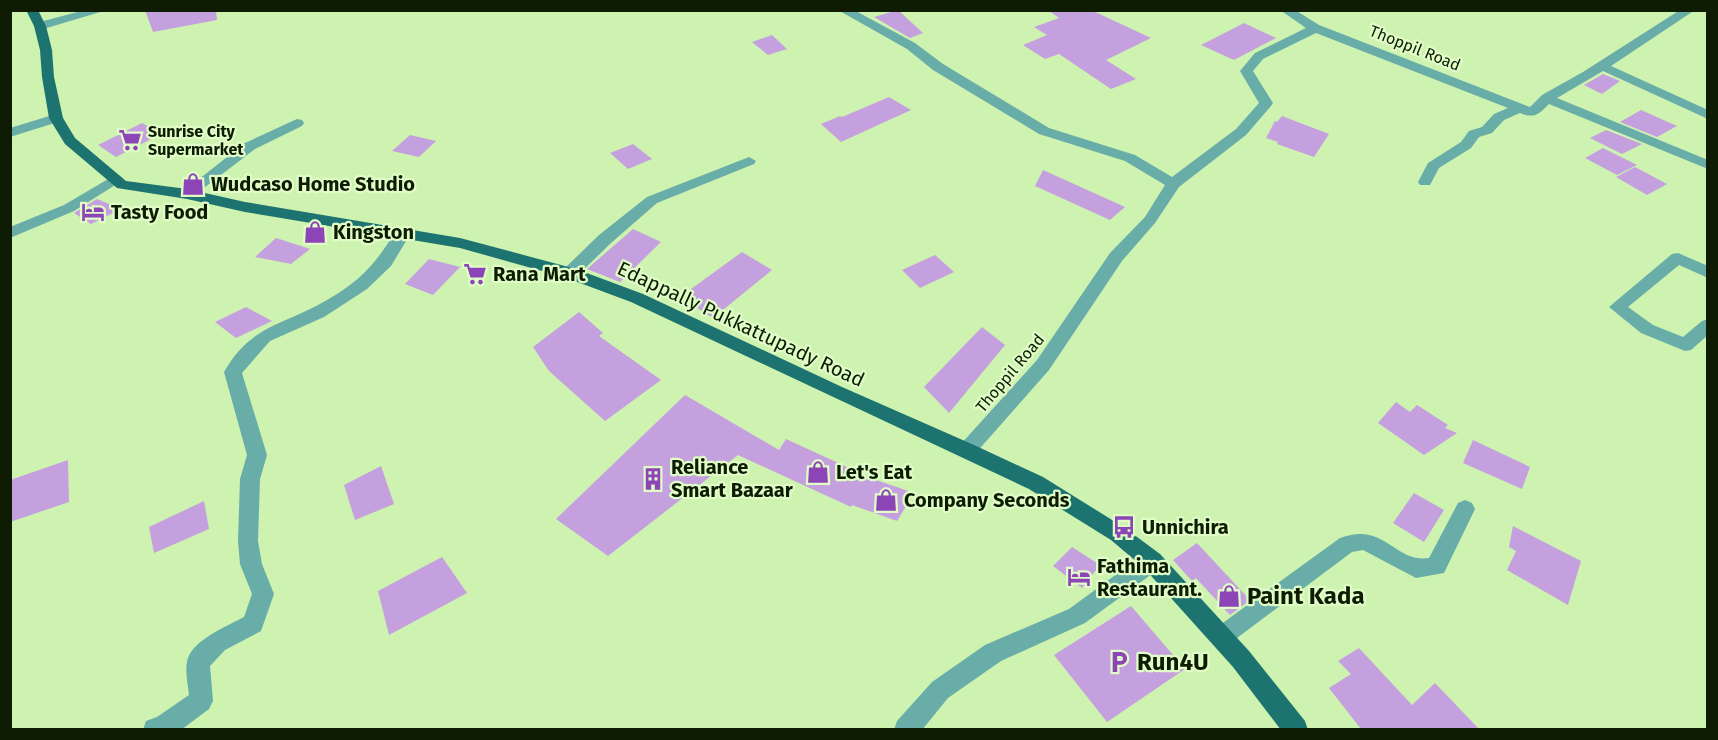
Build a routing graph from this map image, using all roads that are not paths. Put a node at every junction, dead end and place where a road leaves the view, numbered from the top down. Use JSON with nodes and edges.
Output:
{"nodes":[{"id":1,"x":101,"y":10,"type":"edge"},
{"id":2,"x":844,"y":10,"type":"edge"},
{"id":3,"x":1286,"y":10,"type":"edge"},
{"id":4,"x":1689,"y":10,"type":"edge"},
{"id":5,"x":36,"y":18,"type":"edge"},
{"id":6,"x":1315,"y":28,"type":"junction"},
{"id":7,"x":1602,"y":66,"type":"junction"},
{"id":8,"x":1547,"y":98,"type":"junction"},
{"id":9,"x":1519,"y":109,"type":"junction"},
{"id":10,"x":1707,"y":115,"type":"edge"},
{"id":11,"x":56,"y":118,"type":"junction"},
{"id":12,"x":297,"y":123,"type":"dead end"},
{"id":13,"x":10,"y":134,"type":"edge"},
{"id":14,"x":749,"y":160,"type":"dead end"},
{"id":15,"x":1707,"y":165,"type":"edge"},
{"id":16,"x":115,"y":180,"type":"junction"},
{"id":17,"x":1425,"y":182,"type":"dead end"},
{"id":18,"x":1173,"y":184,"type":"junction"},
{"id":19,"x":187,"y":194,"type":"junction"},
{"id":20,"x":10,"y":233,"type":"edge"},
{"id":21,"x":403,"y":233,"type":"junction"},
{"id":22,"x":570,"y":273,"type":"junction"},
{"id":23,"x":1707,"y":273,"type":"edge"},
{"id":24,"x":1707,"y":325,"type":"edge"},
{"id":25,"x":967,"y":450,"type":"junction"},
{"id":26,"x":1465,"y":509,"type":"dead end"},
{"id":27,"x":1152,"y":561,"type":"junction"},
{"id":28,"x":1221,"y":637,"type":"junction"},
{"id":29,"x":156,"y":729,"type":"edge"},
{"id":30,"x":906,"y":729,"type":"edge"},
{"id":31,"x":1296,"y":729,"type":"edge"}],
"edges":[{"from":1,"to":5,"type":"street"},
{"from":2,"to":18,"type":"street"},
{"from":3,"to":6,"type":"street"},
{"from":4,"to":7,"type":"street"},
{"from":5,"to":11,"type":"main road","name":"Edappally Pukkattupady Road"},
{"from":6,"to":9,"type":"street","name":"Thoppil Road"},
{"from":6,"to":18,"type":"street","name":"Thoppil Road"},
{"from":7,"to":8,"type":"street"},
{"from":7,"to":10,"type":"street"},
{"from":8,"to":9,"type":"street"},
{"from":8,"to":15,"type":"street"},
{"from":9,"to":17,"type":"street"},
{"from":11,"to":13,"type":"street"},
{"from":11,"to":16,"type":"main road","name":"Edappally Pukkattupady Road"},
{"from":12,"to":19,"type":"street"},
{"from":14,"to":22,"type":"street"},
{"from":16,"to":19,"type":"main road","name":"Edappally Pukkattupady Road"},
{"from":16,"to":20,"type":"street"},
{"from":18,"to":25,"type":"street","name":"Thoppil Road"},
{"from":19,"to":21,"type":"main road","name":"Edappally Pukkattupady Road"},
{"from":21,"to":22,"type":"main road","name":"Edappally Pukkattupady Road"},
{"from":21,"to":29,"type":"street"},
{"from":22,"to":25,"type":"main road","name":"Edappally Pukkattupady Road"},
{"from":23,"to":24,"type":"street"},
{"from":25,"to":27,"type":"main road","name":"Edappally Pukkattupady Road"},
{"from":26,"to":28,"type":"street"},
{"from":27,"to":28,"type":"main road","name":"Edappally Pukkattupady Road"},
{"from":27,"to":30,"type":"street"},
{"from":28,"to":31,"type":"main road","name":"Edappally Pukkattupady Road"}]}
